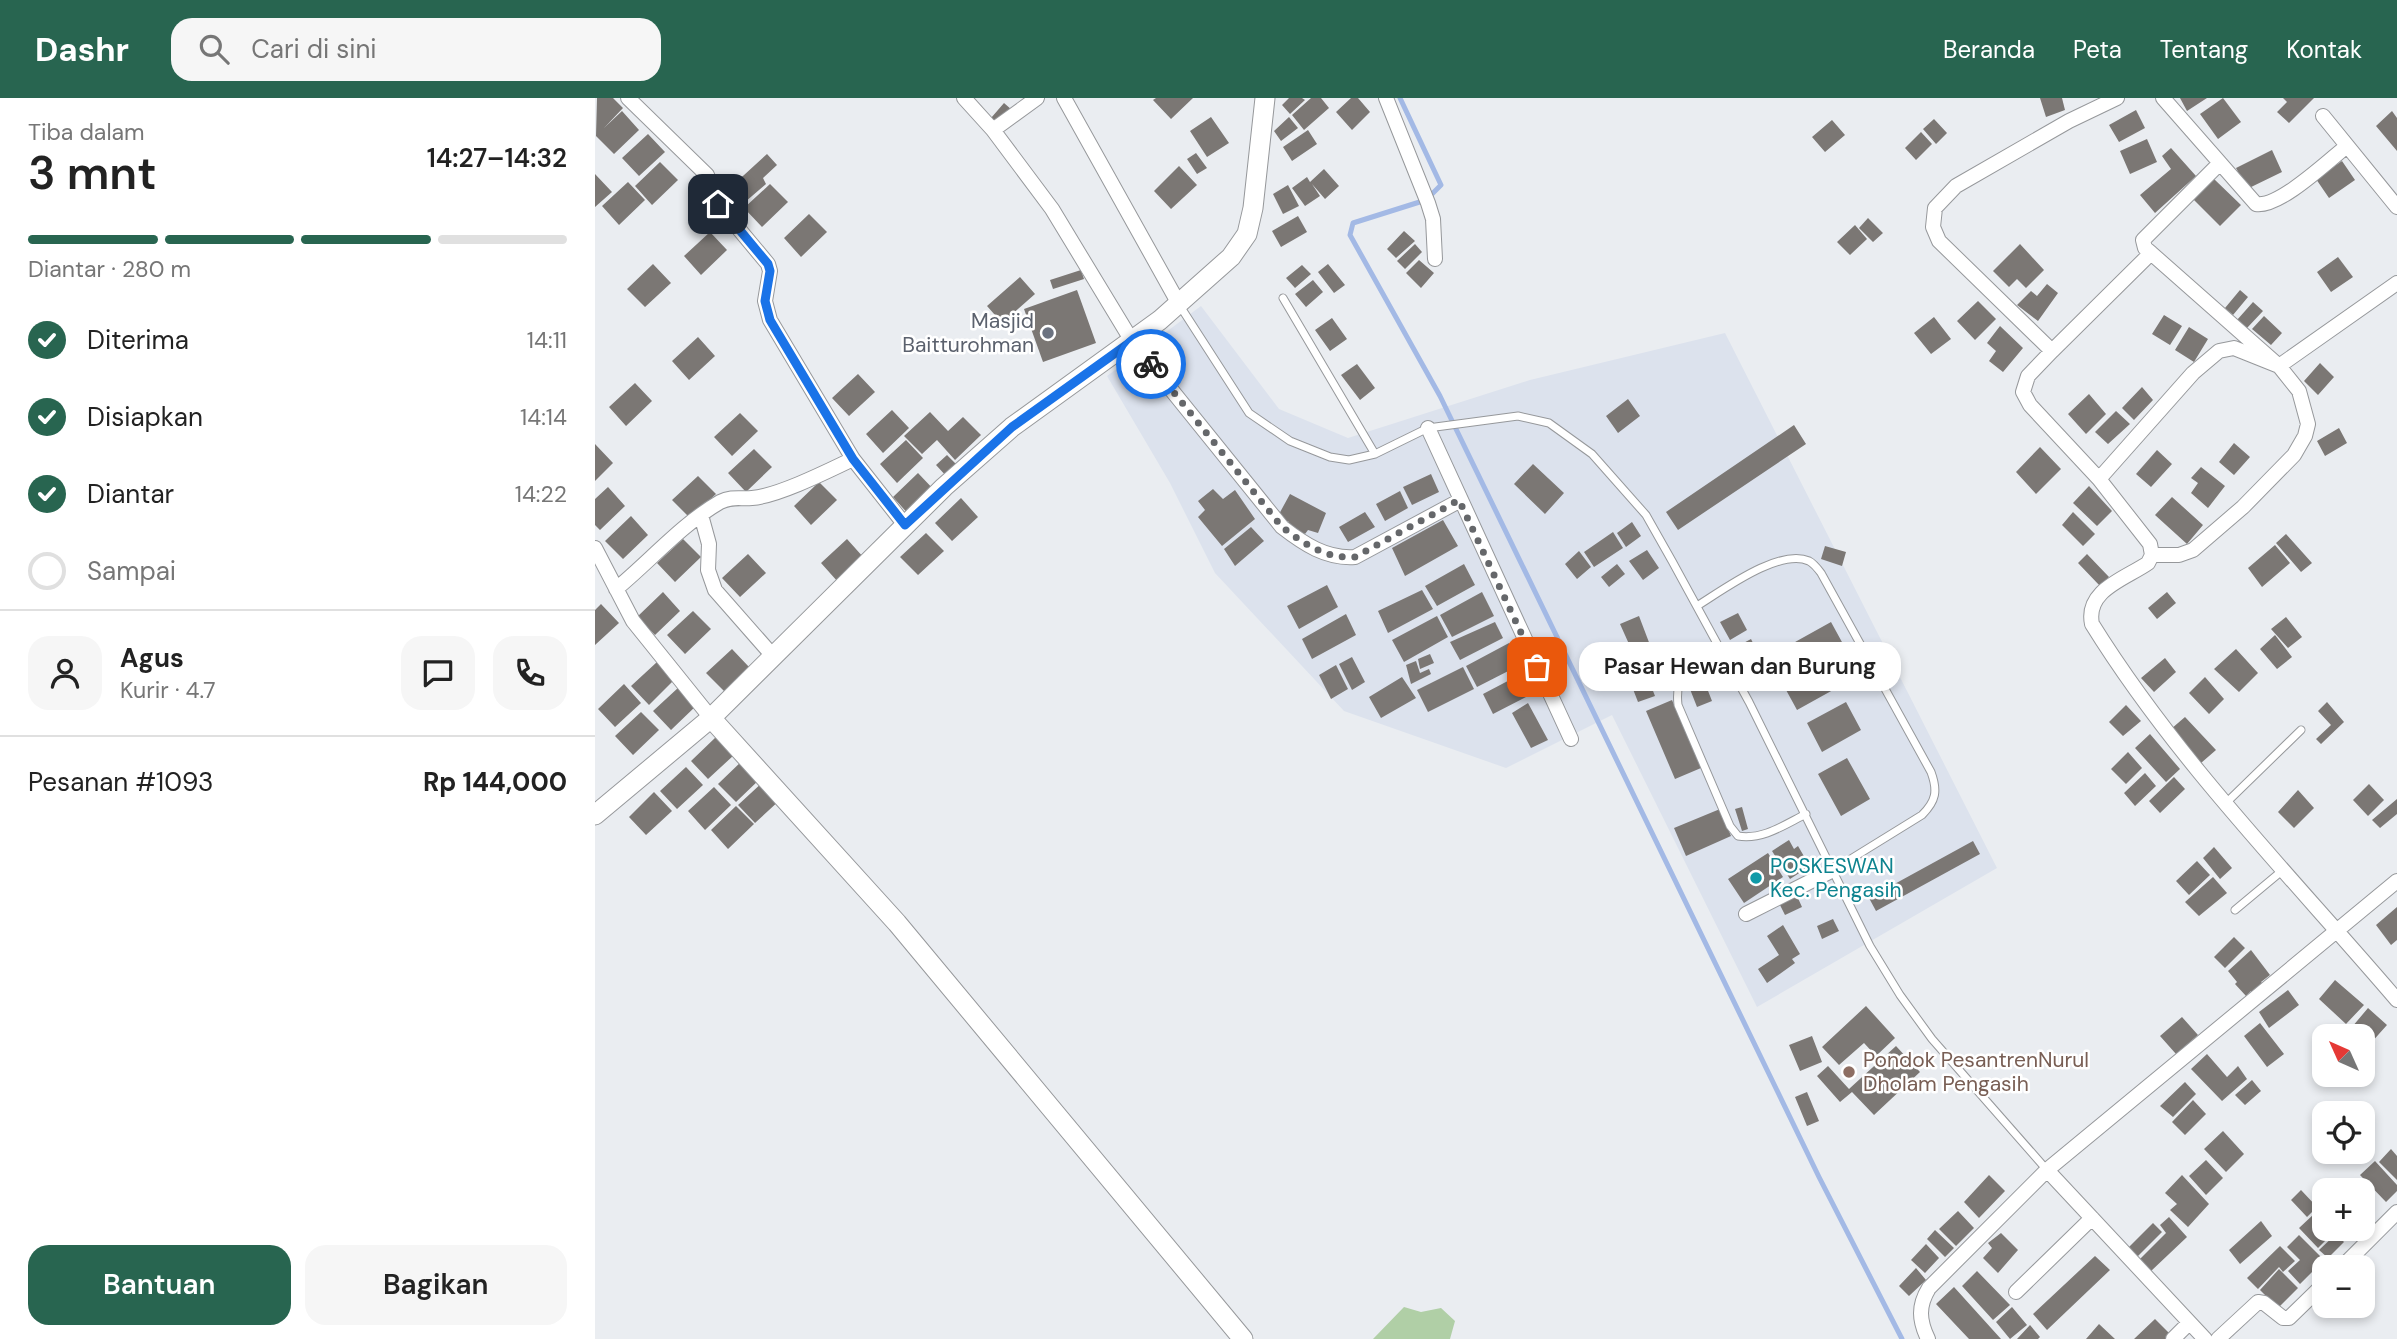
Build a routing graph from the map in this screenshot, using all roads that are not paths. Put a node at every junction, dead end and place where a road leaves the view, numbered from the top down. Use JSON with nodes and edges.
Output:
{"nodes":[{"id":1,"x":628,"y":98,"type":"edge"},
{"id":2,"x":964,"y":98,"type":"edge"},
{"id":3,"x":1037,"y":98,"type":"edge"},
{"id":4,"x":1064,"y":98,"type":"edge"},
{"id":5,"x":1265,"y":98,"type":"edge"},
{"id":6,"x":1386,"y":98,"type":"edge"},
{"id":7,"x":2117,"y":98,"type":"edge"},
{"id":8,"x":2163,"y":98,"type":"edge"},
{"id":9,"x":2323,"y":116,"type":"dead end"},
{"id":10,"x":993,"y":130,"type":"junction"},
{"id":11,"x":2347,"y":146,"type":"junction"},
{"id":12,"x":2220,"y":163,"type":"junction"},
{"id":13,"x":2397,"y":207,"type":"edge"},
{"id":14,"x":2151,"y":253,"type":"junction"},
{"id":15,"x":1435,"y":260,"type":"dead end"},
{"id":16,"x":2397,"y":283,"type":"edge"},
{"id":17,"x":1283,"y":299,"type":"dead end"},
{"id":18,"x":1179,"y":304,"type":"junction"},
{"id":19,"x":1132,"y":341,"type":"junction"},
{"id":20,"x":2052,"y":351,"type":"junction"},
{"id":21,"x":2279,"y":366,"type":"junction"},
{"id":22,"x":1428,"y":428,"type":"junction"},
{"id":23,"x":1375,"y":454,"type":"junction"},
{"id":24,"x":853,"y":459,"type":"junction"},
{"id":25,"x":2099,"y":479,"type":"junction"},
{"id":26,"x":1459,"y":500,"type":"junction"},
{"id":27,"x":701,"y":515,"type":"junction"},
{"id":28,"x":905,"y":525,"type":"junction"},
{"id":29,"x":595,"y":548,"type":"edge"},
{"id":30,"x":2152,"y":555,"type":"junction"},
{"id":31,"x":617,"y":589,"type":"junction"},
{"id":32,"x":1697,"y":606,"type":"junction"},
{"id":33,"x":1721,"y":649,"type":"junction"},
{"id":34,"x":773,"y":656,"type":"junction"},
{"id":35,"x":711,"y":718,"type":"junction"},
{"id":36,"x":2301,"y":730,"type":"dead end"},
{"id":37,"x":1571,"y":739,"type":"dead end"},
{"id":38,"x":2226,"y":803,"type":"junction"},
{"id":39,"x":1806,"y":814,"type":"junction"},
{"id":40,"x":595,"y":816,"type":"edge"},
{"id":41,"x":1833,"y":870,"type":"junction"},
{"id":42,"x":2284,"y":870,"type":"junction"},
{"id":43,"x":2397,"y":881,"type":"edge"},
{"id":44,"x":2235,"y":910,"type":"dead end"},
{"id":45,"x":1746,"y":914,"type":"dead end"},
{"id":46,"x":2337,"y":930,"type":"junction"},
{"id":47,"x":2397,"y":1000,"type":"edge"},
{"id":48,"x":2047,"y":1170,"type":"junction"},
{"id":49,"x":2397,"y":1212,"type":"edge"},
{"id":50,"x":2092,"y":1218,"type":"junction"},
{"id":51,"x":2354,"y":1255,"type":"edge"},
{"id":52,"x":2016,"y":1292,"type":"dead end"},
{"id":53,"x":2312,"y":1296,"type":"edge"},
{"id":54,"x":2189,"y":1323,"type":"junction"},
{"id":55,"x":1243,"y":1339,"type":"edge"},
{"id":56,"x":1928,"y":1339,"type":"edge"},
{"id":57,"x":2173,"y":1339,"type":"edge"},
{"id":58,"x":2205,"y":1339,"type":"edge"},
{"id":59,"x":2218,"y":1339,"type":"edge"}],
"edges":[{"from":1,"to":24,"type":"street"},
{"from":2,"to":10,"type":"street"},
{"from":3,"to":10,"type":"street"},
{"from":4,"to":18,"type":"street"},
{"from":5,"to":18,"type":"street"},
{"from":6,"to":15,"type":"street"},
{"from":7,"to":20,"type":"street"},
{"from":8,"to":12,"type":"street"},
{"from":9,"to":11,"type":"street"},
{"from":10,"to":19,"type":"street"},
{"from":11,"to":12,"type":"street"},
{"from":11,"to":13,"type":"street"},
{"from":12,"to":14,"type":"street"},
{"from":14,"to":20,"type":"street"},
{"from":14,"to":21,"type":"street"},
{"from":16,"to":21,"type":"street"},
{"from":17,"to":23,"type":"lane"},
{"from":18,"to":19,"type":"street"},
{"from":18,"to":23,"type":"lane"},
{"from":19,"to":26,"type":"street"},
{"from":19,"to":28,"type":"street"},
{"from":20,"to":25,"type":"street"},
{"from":21,"to":25,"type":"street"},
{"from":21,"to":30,"type":"street"},
{"from":22,"to":23,"type":"lane"},
{"from":22,"to":26,"type":"street"},
{"from":22,"to":32,"type":"lane"},
{"from":24,"to":27,"type":"street"},
{"from":24,"to":28,"type":"street"},
{"from":25,"to":30,"type":"street"},
{"from":26,"to":37,"type":"street"},
{"from":27,"to":31,"type":"street"},
{"from":27,"to":34,"type":"street"},
{"from":28,"to":34,"type":"street"},
{"from":29,"to":31,"type":"street"},
{"from":30,"to":38,"type":"street"},
{"from":31,"to":35,"type":"street"},
{"from":32,"to":33,"type":"lane"},
{"from":32,"to":41,"type":"lane"},
{"from":33,"to":39,"type":"lane"},
{"from":33,"to":39,"type":"lane"},
{"from":34,"to":35,"type":"street"},
{"from":35,"to":40,"type":"street"},
{"from":35,"to":55,"type":"street"},
{"from":36,"to":38,"type":"lane"},
{"from":38,"to":42,"type":"street"},
{"from":39,"to":41,"type":"lane"},
{"from":41,"to":45,"type":"street"},
{"from":41,"to":48,"type":"lane"},
{"from":42,"to":44,"type":"lane"},
{"from":42,"to":46,"type":"street"},
{"from":43,"to":46,"type":"street"},
{"from":46,"to":47,"type":"street"},
{"from":46,"to":48,"type":"street"},
{"from":48,"to":50,"type":"street"},
{"from":48,"to":56,"type":"street"},
{"from":49,"to":51,"type":"street"},
{"from":50,"to":52,"type":"street"},
{"from":50,"to":54,"type":"street"},
{"from":53,"to":59,"type":"street"},
{"from":54,"to":57,"type":"street"},
{"from":54,"to":58,"type":"street"}]}
